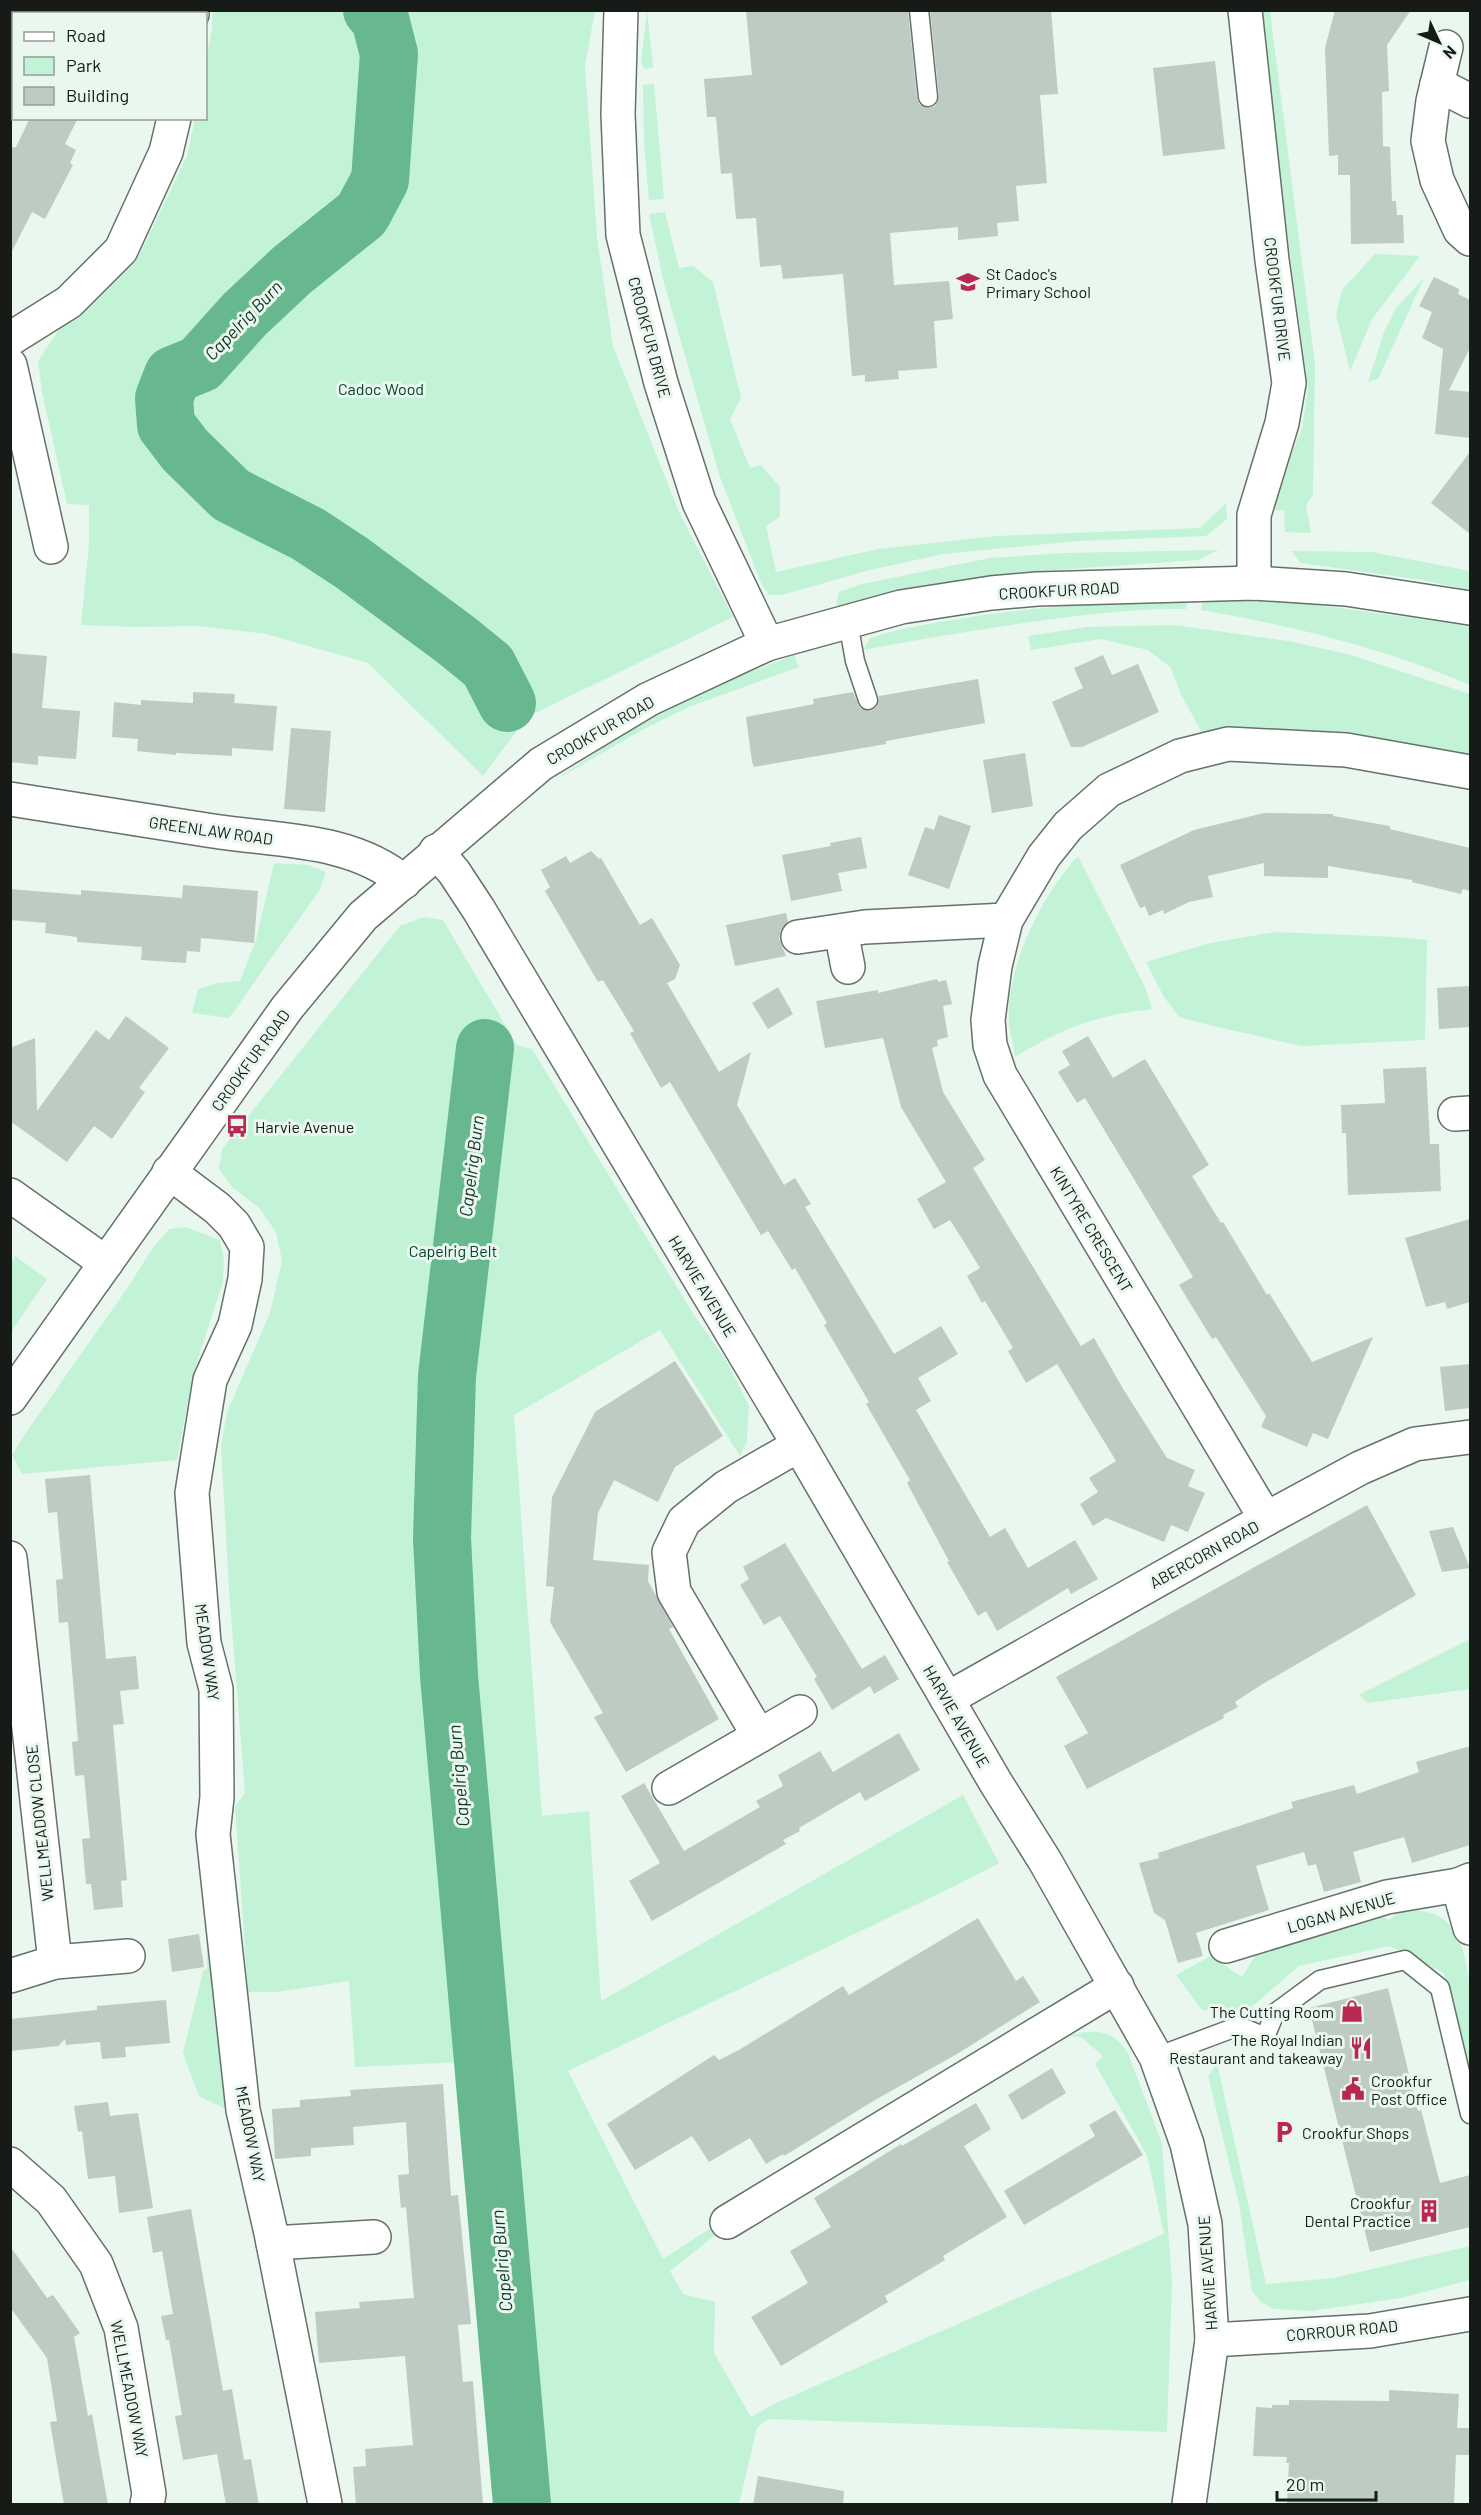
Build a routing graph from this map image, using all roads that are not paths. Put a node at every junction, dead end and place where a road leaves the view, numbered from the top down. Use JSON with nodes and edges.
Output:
{"nodes":[{"id":1,"x":621,"y":10,"type":"edge"},
{"id":2,"x":919,"y":10,"type":"edge"},
{"id":3,"x":1245,"y":10,"type":"edge"},
{"id":4,"x":1446,"y":47,"type":"dead end"},
{"id":5,"x":1437,"y":84,"type":"junction"},
{"id":6,"x":928,"y":98,"type":"dead end"},
{"id":7,"x":1470,"y":101,"type":"edge"},
{"id":8,"x":174,"y":120,"type":"edge"},
{"id":9,"x":1470,"y":239,"type":"edge"},
{"id":10,"x":10,"y":339,"type":"edge"},
{"id":11,"x":10,"y":365,"type":"edge"},
{"id":12,"x":51,"y":547,"type":"dead end"},
{"id":13,"x":1254,"y":583,"type":"junction"},
{"id":14,"x":1470,"y":608,"type":"edge"},
{"id":15,"x":848,"y":622,"type":"junction"},
{"id":16,"x":767,"y":644,"type":"junction"},
{"id":17,"x":868,"y":700,"type":"dead end"},
{"id":18,"x":1470,"y":772,"type":"edge"},
{"id":19,"x":10,"y":799,"type":"edge"},
{"id":20,"x":436,"y":851,"type":"junction"},
{"id":21,"x":404,"y":882,"type":"junction"},
{"id":22,"x":1006,"y":920,"type":"junction"},
{"id":23,"x":841,"y":931,"type":"junction"},
{"id":24,"x":798,"y":937,"type":"dead end"},
{"id":25,"x":848,"y":967,"type":"dead end"},
{"id":26,"x":169,"y":1172,"type":"junction"},
{"id":27,"x":12,"y":1200,"type":"edge"},
{"id":28,"x":106,"y":1263,"type":"junction"},
{"id":29,"x":10,"y":1398,"type":"edge"},
{"id":30,"x":1470,"y":1437,"type":"edge"},
{"id":31,"x":799,"y":1445,"type":"junction"},
{"id":32,"x":1266,"y":1519,"type":"junction"},
{"id":33,"x":10,"y":1558,"type":"edge"},
{"id":34,"x":17,"y":1685,"type":"edge"},
{"id":35,"x":947,"y":1699,"type":"junction"},
{"id":36,"x":800,"y":1712,"type":"dead end"},
{"id":37,"x":759,"y":1736,"type":"junction"},
{"id":38,"x":669,"y":1788,"type":"dead end"},
{"id":39,"x":1464,"y":1883,"type":"edge"},
{"id":40,"x":1470,"y":1928,"type":"edge"},
{"id":41,"x":1226,"y":1946,"type":"dead end"},
{"id":42,"x":128,"y":1956,"type":"dead end"},
{"id":43,"x":55,"y":1962,"type":"junction"},
{"id":44,"x":10,"y":1976,"type":"edge"},
{"id":45,"x":1117,"y":1986,"type":"junction"},
{"id":46,"x":1156,"y":2057,"type":"junction"},
{"id":47,"x":1470,"y":2114,"type":"edge"},
{"id":48,"x":10,"y":2164,"type":"edge"},
{"id":49,"x":727,"y":2222,"type":"dead end"},
{"id":50,"x":374,"y":2237,"type":"dead end"},
{"id":51,"x":273,"y":2242,"type":"junction"},
{"id":52,"x":1470,"y":2314,"type":"edge"},
{"id":53,"x":1212,"y":2340,"type":"junction"},
{"id":54,"x":147,"y":2505,"type":"edge"},
{"id":55,"x":325,"y":2505,"type":"edge"},
{"id":56,"x":1189,"y":2505,"type":"edge"}],
"edges":[{"from":1,"to":16,"type":"street","name":"CROOKFUR DRIVE"},
{"from":2,"to":6,"type":"lane"},
{"from":3,"to":13,"type":"street","name":"CROOKFUR DRIVE"},
{"from":4,"to":5,"type":"street"},
{"from":5,"to":7,"type":"street"},
{"from":5,"to":9,"type":"street"},
{"from":8,"to":10,"type":"street"},
{"from":11,"to":12,"type":"street"},
{"from":13,"to":14,"type":"street","name":"CROOKFUR ROAD"},
{"from":13,"to":15,"type":"street","name":"CROOKFUR ROAD"},
{"from":15,"to":16,"type":"street","name":"CROOKFUR ROAD"},
{"from":15,"to":17,"type":"lane"},
{"from":16,"to":20,"type":"street","name":"CROOKFUR ROAD"},
{"from":18,"to":22,"type":"street","name":"KINTYRE CRESCENT"},
{"from":19,"to":21,"type":"street","name":"GREENLAW ROAD"},
{"from":20,"to":21,"type":"street","name":"CROOKFUR ROAD"},
{"from":20,"to":31,"type":"street","name":"HARVIE AVENUE"},
{"from":21,"to":26,"type":"street","name":"CROOKFUR ROAD"},
{"from":22,"to":23,"type":"street"},
{"from":22,"to":32,"type":"street","name":"KINTYRE CRESCENT"},
{"from":23,"to":24,"type":"street"},
{"from":23,"to":25,"type":"street"},
{"from":26,"to":28,"type":"street","name":"CROOKFUR ROAD"},
{"from":26,"to":51,"type":"street","name":"MEADOW WAY"},
{"from":27,"to":28,"type":"street"},
{"from":28,"to":29,"type":"street","name":"CROOKFUR ROAD"},
{"from":30,"to":32,"type":"street","name":"ABERCORN ROAD"},
{"from":31,"to":35,"type":"street","name":"HARVIE AVENUE"},
{"from":31,"to":37,"type":"street"},
{"from":32,"to":35,"type":"street","name":"ABERCORN ROAD"},
{"from":33,"to":34,"type":"street","name":"WELLMEADOW CLOSE"},
{"from":34,"to":43,"type":"street","name":"WELLMEADOW CLOSE"},
{"from":35,"to":45,"type":"street","name":"HARVIE AVENUE"},
{"from":36,"to":37,"type":"street"},
{"from":37,"to":38,"type":"street"},
{"from":39,"to":40,"type":"street","name":"LOGAN AVENUE"},
{"from":39,"to":41,"type":"street","name":"LOGAN AVENUE"},
{"from":42,"to":43,"type":"street"},
{"from":43,"to":44,"type":"street"},
{"from":45,"to":46,"type":"street","name":"HARVIE AVENUE"},
{"from":45,"to":49,"type":"street"},
{"from":46,"to":47,"type":"lane"},
{"from":46,"to":53,"type":"street","name":"HARVIE AVENUE"},
{"from":48,"to":54,"type":"street","name":"WELLMEADOW WAY"},
{"from":50,"to":51,"type":"street"},
{"from":51,"to":55,"type":"street","name":"MEADOW WAY"},
{"from":52,"to":53,"type":"street","name":"CORROUR ROAD"},
{"from":53,"to":56,"type":"street","name":"HARVIE AVENUE"}]}
